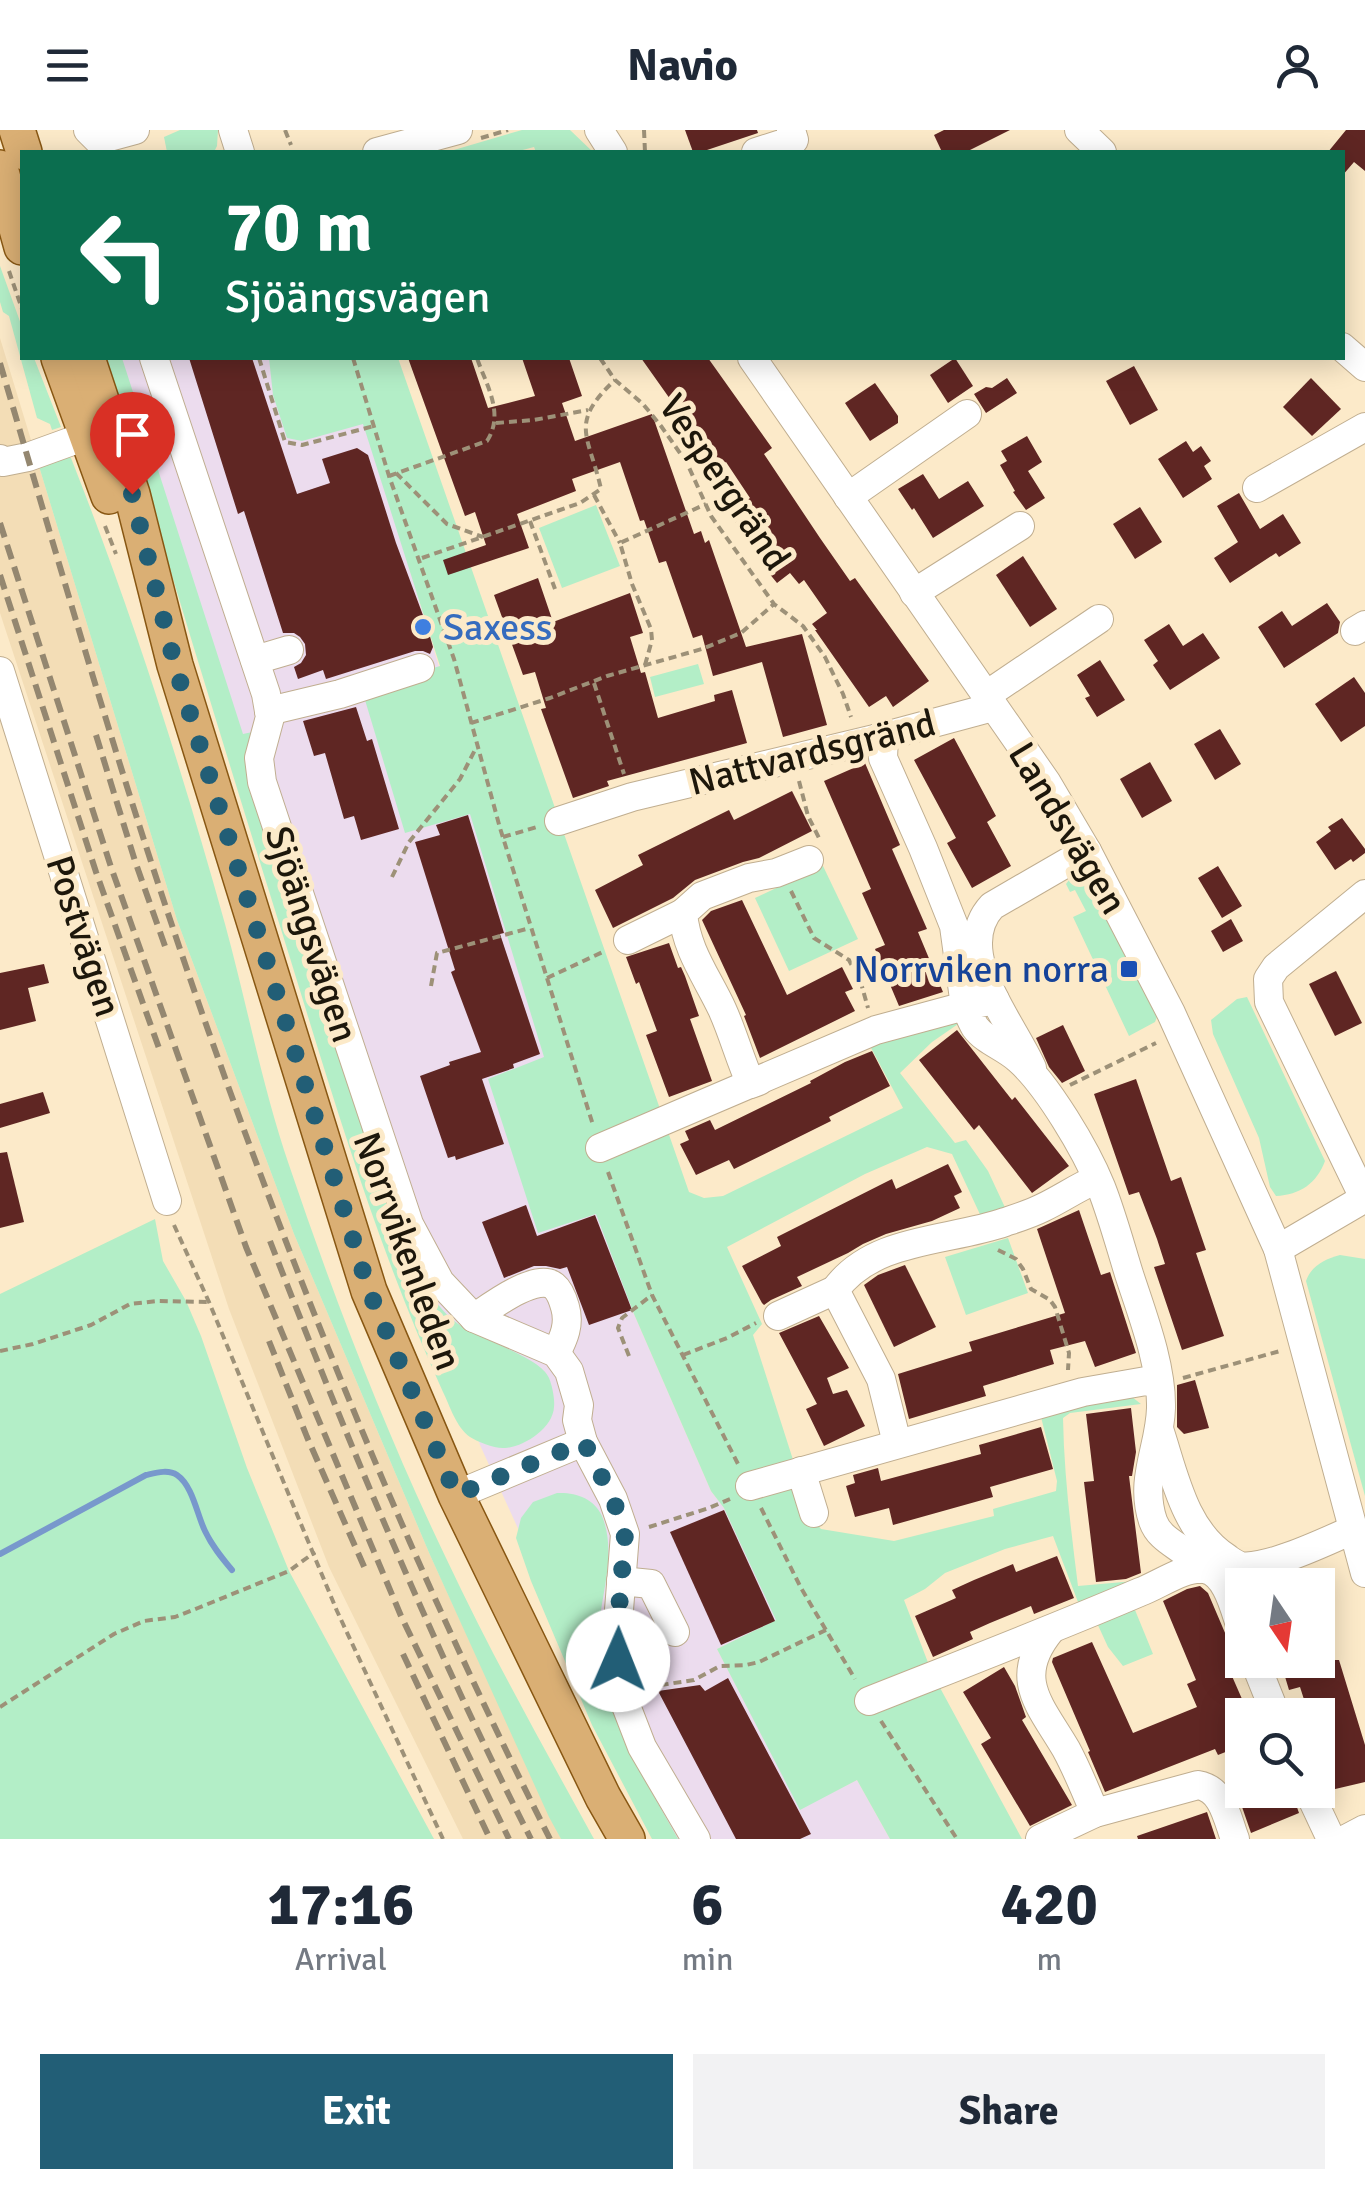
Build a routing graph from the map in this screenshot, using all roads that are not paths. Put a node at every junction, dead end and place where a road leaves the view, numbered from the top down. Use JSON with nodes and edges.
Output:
{"nodes":[{"id":1,"x":88,"y":130,"type":"edge"},
{"id":2,"x":135,"y":130,"type":"edge"},
{"id":3,"x":458,"y":130,"type":"edge"},
{"id":4,"x":791,"y":130,"type":"edge"},
{"id":5,"x":1078,"y":130,"type":"edge"},
{"id":6,"x":384,"y":150,"type":"edge"},
{"id":7,"x":762,"y":150,"type":"edge"},
{"id":8,"x":1100,"y":150,"type":"edge"},
{"id":9,"x":0,"y":168,"type":"edge"},
{"id":10,"x":18,"y":248,"type":"edge"},
{"id":11,"x":1345,"y":350,"type":"edge"},
{"id":12,"x":60,"y":360,"type":"edge"},
{"id":13,"x":89,"y":360,"type":"edge"},
{"id":14,"x":155,"y":360,"type":"edge"},
{"id":15,"x":753,"y":360,"type":"edge"},
{"id":16,"x":1365,"y":367,"type":"edge"},
{"id":17,"x":967,"y":414,"type":"dead end"},
{"id":18,"x":1365,"y":427,"type":"edge"},
{"id":19,"x":86,"y":436,"type":"junction"},
{"id":20,"x":0,"y":460,"type":"edge"},
{"id":21,"x":1257,"y":488,"type":"dead end"},
{"id":22,"x":848,"y":496,"type":"junction"},
{"id":23,"x":1014,"y":520,"type":"dead end"},
{"id":24,"x":910,"y":586,"type":"junction"},
{"id":25,"x":1099,"y":618,"type":"dead end"},
{"id":26,"x":289,"y":650,"type":"dead end"},
{"id":27,"x":255,"y":660,"type":"junction"},
{"id":28,"x":175,"y":665,"type":"junction"},
{"id":29,"x":420,"y":668,"type":"dead end"},
{"id":30,"x":0,"y":672,"type":"edge"},
{"id":31,"x":989,"y":702,"type":"junction"},
{"id":32,"x":269,"y":712,"type":"junction"},
{"id":33,"x":871,"y":739,"type":"junction"},
{"id":34,"x":559,"y":821,"type":"road end"},
{"id":35,"x":1087,"y":851,"type":"junction"},
{"id":36,"x":809,"y":860,"type":"road end"},
{"id":37,"x":1365,"y":894,"type":"edge"},
{"id":38,"x":683,"y":914,"type":"junction"},
{"id":39,"x":628,"y":940,"type":"road end"},
{"id":40,"x":995,"y":1000,"type":"junction"},
{"id":41,"x":965,"y":1006,"type":"junction"},
{"id":42,"x":1036,"y":1079,"type":"junction"},
{"id":43,"x":760,"y":1082,"type":"junction"},
{"id":44,"x":600,"y":1148,"type":"dead end"},
{"id":45,"x":1097,"y":1179,"type":"junction"},
{"id":46,"x":1365,"y":1199,"type":"edge"},
{"id":47,"x":167,"y":1201,"type":"road end"},
{"id":48,"x":1278,"y":1249,"type":"junction"},
{"id":49,"x":835,"y":1290,"type":"junction"},
{"id":50,"x":778,"y":1316,"type":"road end"},
{"id":51,"x":474,"y":1318,"type":"junction"},
{"id":52,"x":556,"y":1353,"type":"junction"},
{"id":53,"x":1159,"y":1384,"type":"junction"},
{"id":54,"x":1159,"y":1427,"type":"junction"},
{"id":55,"x":584,"y":1442,"type":"junction"},
{"id":56,"x":897,"y":1443,"type":"junction"},
{"id":57,"x":801,"y":1470,"type":"junction"},
{"id":58,"x":750,"y":1486,"type":"road end"},
{"id":59,"x":456,"y":1495,"type":"junction"},
{"id":60,"x":814,"y":1513,"type":"dead end"},
{"id":61,"x":1352,"y":1530,"type":"junction"},
{"id":62,"x":1198,"y":1555,"type":"junction"},
{"id":63,"x":1365,"y":1573,"type":"edge"},
{"id":64,"x":621,"y":1581,"type":"junction"},
{"id":65,"x":1225,"y":1587,"type":"edge"},
{"id":66,"x":1050,"y":1631,"type":"junction"},
{"id":67,"x":675,"y":1632,"type":"dead end"},
{"id":68,"x":869,"y":1700,"type":"dead end"},
{"id":69,"x":1316,"y":1808,"type":"edge"},
{"id":70,"x":1095,"y":1813,"type":"junction"},
{"id":71,"x":1365,"y":1829,"type":"edge"},
{"id":72,"x":626,"y":1839,"type":"edge"},
{"id":73,"x":696,"y":1839,"type":"edge"},
{"id":74,"x":1040,"y":1839,"type":"edge"},
{"id":75,"x":1235,"y":1839,"type":"edge"},
{"id":76,"x":1331,"y":1839,"type":"edge"},
{"id":77,"x":1346,"y":1839,"type":"edge"}],
"edges":[{"from":1,"to":2,"type":"street"},
{"from":3,"to":6,"type":"street"},
{"from":4,"to":7,"type":"street"},
{"from":5,"to":8,"type":"street"},
{"from":9,"to":10,"type":"main road"},
{"from":11,"to":16,"type":"street"},
{"from":12,"to":19,"type":"main road","name":"Norrvikenleden"},
{"from":13,"to":28,"type":"main road","name":"Norrvikenleden"},
{"from":14,"to":27,"type":"street","name":"Sjöängsvägen"},
{"from":15,"to":22,"type":"street","name":"Landsvägen"},
{"from":17,"to":22,"type":"street"},
{"from":18,"to":21,"type":"street"},
{"from":19,"to":20,"type":"street"},
{"from":19,"to":28,"type":"main road","name":"Norrvikenleden"},
{"from":22,"to":24,"type":"street","name":"Landsvägen"},
{"from":23,"to":24,"type":"street"},
{"from":24,"to":31,"type":"street","name":"Landsvägen"},
{"from":25,"to":31,"type":"street","name":"Nattvardsgränd"},
{"from":26,"to":27,"type":"street"},
{"from":27,"to":32,"type":"street","name":"Sjöängsvägen"},
{"from":28,"to":59,"type":"main road","name":"Norrvikenleden"},
{"from":29,"to":32,"type":"street"},
{"from":30,"to":47,"type":"street","name":"Postvägen"},
{"from":31,"to":33,"type":"street","name":"Nattvardsgränd"},
{"from":31,"to":35,"type":"street","name":"Landsvägen"},
{"from":32,"to":51,"type":"street","name":"Sjöängsvägen"},
{"from":33,"to":34,"type":"street","name":"Nattvardsgränd"},
{"from":33,"to":41,"type":"street"},
{"from":35,"to":40,"type":"street"},
{"from":35,"to":48,"type":"street","name":"Landsvägen"},
{"from":36,"to":38,"type":"street"},
{"from":37,"to":46,"type":"street"},
{"from":38,"to":39,"type":"street"},
{"from":38,"to":43,"type":"street"},
{"from":40,"to":41,"type":"street"},
{"from":40,"to":42,"type":"street"},
{"from":41,"to":42,"type":"street"},
{"from":41,"to":43,"type":"street"},
{"from":42,"to":45,"type":"street"},
{"from":43,"to":44,"type":"street"},
{"from":45,"to":49,"type":"street"},
{"from":45,"to":53,"type":"street"},
{"from":46,"to":48,"type":"street"},
{"from":48,"to":61,"type":"street","name":"Landsvägen"},
{"from":49,"to":50,"type":"street"},
{"from":49,"to":56,"type":"street"},
{"from":51,"to":52,"type":"street","name":"Sjöängsvägen"},
{"from":51,"to":52,"type":"street"},
{"from":52,"to":55,"type":"street"},
{"from":53,"to":54,"type":"street"},
{"from":53,"to":56,"type":"street"},
{"from":54,"to":62,"type":"street"},
{"from":54,"to":62,"type":"street"},
{"from":55,"to":59,"type":"street"},
{"from":55,"to":64,"type":"street"},
{"from":56,"to":57,"type":"street"},
{"from":57,"to":58,"type":"street"},
{"from":57,"to":60,"type":"street"},
{"from":59,"to":72,"type":"main road","name":"Norrvikenleden"},
{"from":61,"to":62,"type":"street"},
{"from":61,"to":63,"type":"street","name":"Landsvägen"},
{"from":62,"to":65,"type":"street"},
{"from":62,"to":66,"type":"street"},
{"from":64,"to":67,"type":"street"},
{"from":64,"to":73,"type":"street"},
{"from":66,"to":68,"type":"street"},
{"from":66,"to":70,"type":"street"},
{"from":69,"to":76,"type":"street"},
{"from":70,"to":74,"type":"street"},
{"from":70,"to":75,"type":"street"},
{"from":71,"to":77,"type":"street"}]}
